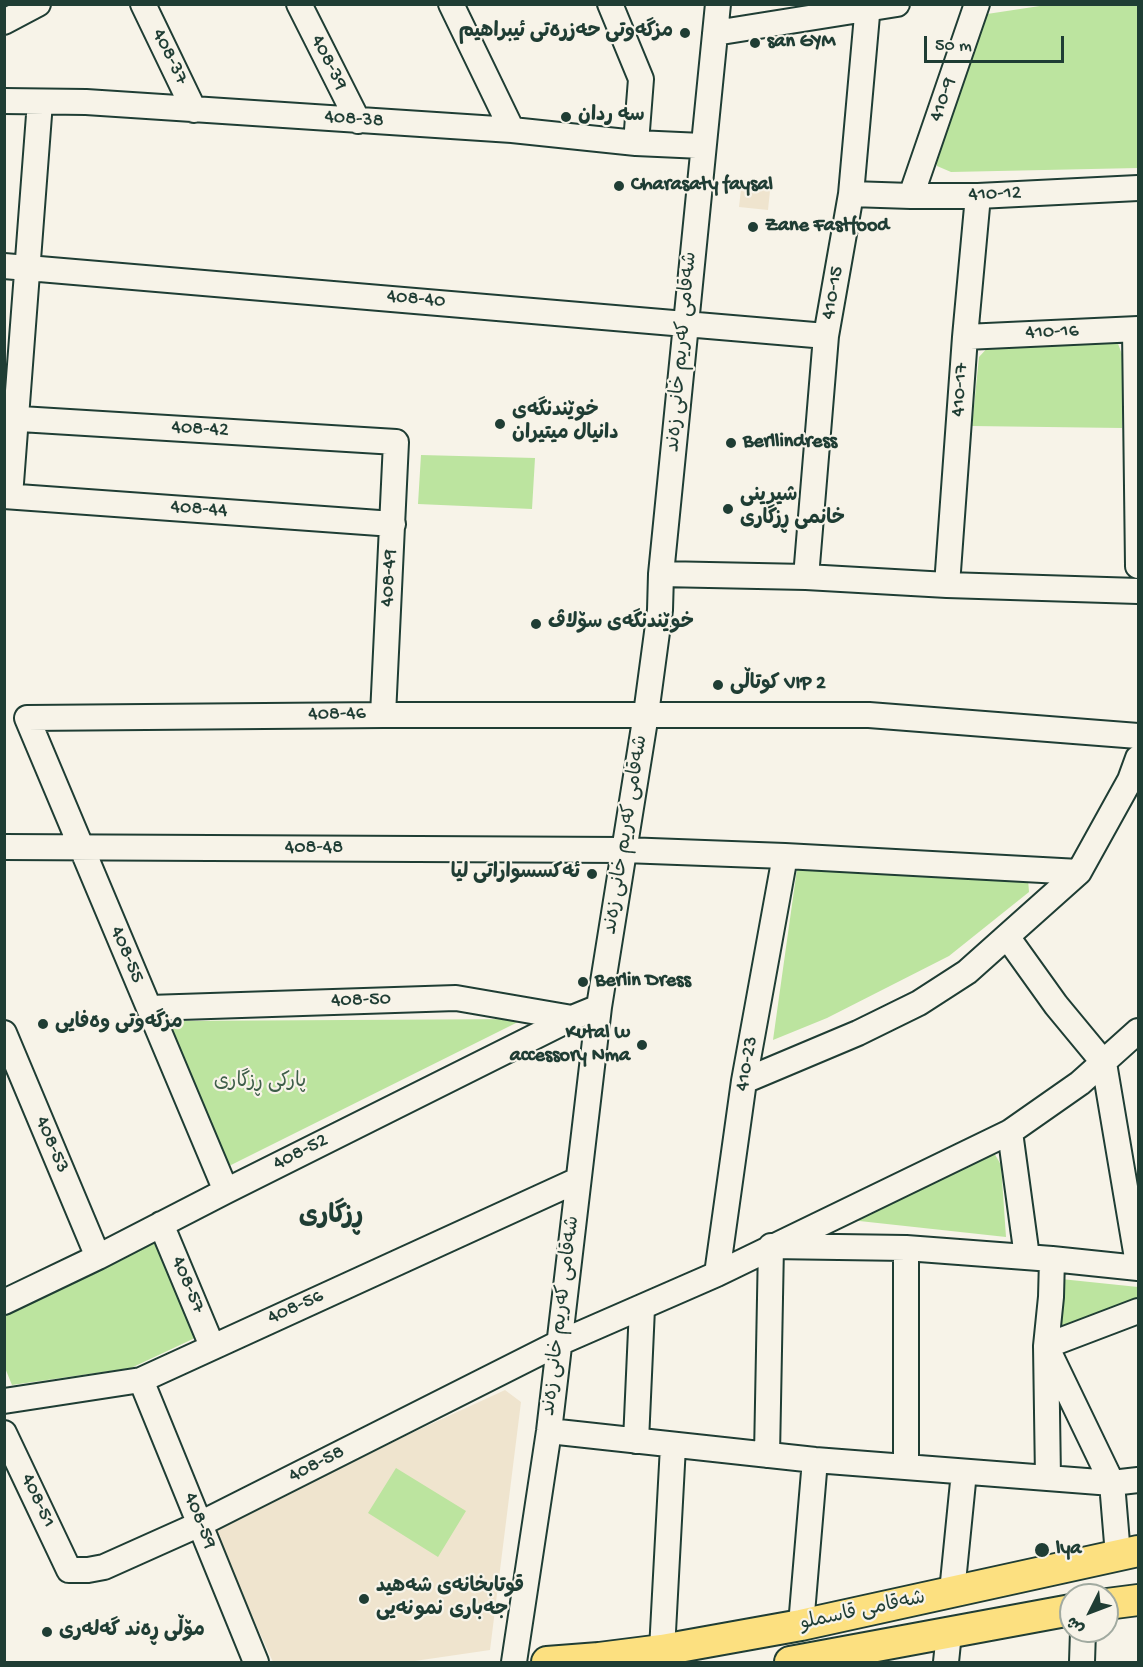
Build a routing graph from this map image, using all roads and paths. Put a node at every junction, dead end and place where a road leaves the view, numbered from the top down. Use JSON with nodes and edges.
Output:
{"nodes":[{"id":1,"x":38,"y":4,"type":"edge"},
{"id":2,"x":143,"y":4,"type":"edge"},
{"id":3,"x":299,"y":4,"type":"edge"},
{"id":4,"x":451,"y":4,"type":"edge"},
{"id":5,"x":610,"y":4,"type":"edge"},
{"id":6,"x":718,"y":4,"type":"edge"},
{"id":7,"x":897,"y":4,"type":"edge"},
{"id":8,"x":977,"y":4,"type":"edge"},
{"id":9,"x":868,"y":7,"type":"edge"},
{"id":10,"x":4,"y":22,"type":"edge"},
{"id":11,"x":715,"y":33,"type":"junction"},
{"id":12,"x":8,"y":94,"type":"edge"},
{"id":13,"x":40,"y":102,"type":"junction"},
{"id":14,"x":194,"y":110,"type":"junction"},
{"id":15,"x":358,"y":120,"type":"junction"},
{"id":16,"x":512,"y":130,"type":"junction"},
{"id":17,"x":636,"y":143,"type":"junction"},
{"id":18,"x":702,"y":146,"type":"junction"},
{"id":19,"x":1138,"y":188,"type":"edge"},
{"id":20,"x":851,"y":194,"type":"junction"},
{"id":21,"x":911,"y":196,"type":"junction"},
{"id":22,"x":978,"y":196,"type":"junction"},
{"id":23,"x":16,"y":267,"type":"edge"},
{"id":24,"x":687,"y":323,"type":"junction"},
{"id":25,"x":1137,"y":329,"type":"edge"},
{"id":26,"x":826,"y":336,"type":"junction"},
{"id":27,"x":965,"y":336,"type":"junction"},
{"id":28,"x":11,"y":418,"type":"edge"},
{"id":29,"x":396,"y":442,"type":"joint"},
{"id":30,"x":7,"y":496,"type":"edge"},
{"id":31,"x":393,"y":524,"type":"junction"},
{"id":32,"x":1138,"y":566,"type":"edge"},
{"id":33,"x":662,"y":574,"type":"junction"},
{"id":34,"x":806,"y":577,"type":"junction"},
{"id":35,"x":947,"y":585,"type":"junction"},
{"id":36,"x":1138,"y":591,"type":"edge"},
{"id":37,"x":383,"y":714,"type":"junction"},
{"id":38,"x":646,"y":714,"type":"junction"},
{"id":39,"x":27,"y":718,"type":"joint"},
{"id":40,"x":1138,"y":736,"type":"edge"},
{"id":41,"x":1138,"y":758,"type":"edge"},
{"id":42,"x":4,"y":847,"type":"edge"},
{"id":43,"x":81,"y":847,"type":"junction"},
{"id":44,"x":624,"y":850,"type":"junction"},
{"id":45,"x":786,"y":856,"type":"junction"},
{"id":46,"x":1079,"y":872,"type":"junction"},
{"id":47,"x":1008,"y":938,"type":"junction"},
{"id":48,"x":599,"y":1007,"type":"junction"},
{"id":49,"x":149,"y":1008,"type":"junction"},
{"id":50,"x":572,"y":1018,"type":"junction"},
{"id":51,"x":1138,"y":1031,"type":"edge"},
{"id":52,"x":4,"y":1033,"type":"edge"},
{"id":53,"x":1104,"y":1063,"type":"junction"},
{"id":54,"x":744,"y":1081,"type":"junction"},
{"id":55,"x":1010,"y":1132,"type":"junction"},
{"id":56,"x":578,"y":1180,"type":"junction"},
{"id":57,"x":226,"y":1191,"type":"junction"},
{"id":58,"x":161,"y":1224,"type":"junction"},
{"id":59,"x":771,"y":1246,"type":"junction"},
{"id":60,"x":906,"y":1248,"type":"junction"},
{"id":61,"x":98,"y":1257,"type":"junction"},
{"id":62,"x":1027,"y":1257,"type":"junction"},
{"id":63,"x":1052,"y":1259,"type":"junction"},
{"id":64,"x":1138,"y":1266,"type":"edge"},
{"id":65,"x":717,"y":1274,"type":"junction"},
{"id":66,"x":4,"y":1302,"type":"edge"},
{"id":67,"x":642,"y":1308,"type":"junction"},
{"id":68,"x":1138,"y":1311,"type":"edge"},
{"id":69,"x":559,"y":1343,"type":"junction"},
{"id":70,"x":212,"y":1346,"type":"junction"},
{"id":71,"x":1046,"y":1346,"type":"junction"},
{"id":72,"x":141,"y":1380,"type":"junction"},
{"id":73,"x":4,"y":1401,"type":"edge"},
{"id":74,"x":549,"y":1431,"type":"junction"},
{"id":75,"x":4,"y":1433,"type":"edge"},
{"id":76,"x":636,"y":1441,"type":"junction"},
{"id":77,"x":673,"y":1446,"type":"junction"},
{"id":78,"x":767,"y":1455,"type":"junction"},
{"id":79,"x":815,"y":1460,"type":"junction"},
{"id":80,"x":906,"y":1467,"type":"junction"},
{"id":81,"x":964,"y":1472,"type":"junction"},
{"id":82,"x":1048,"y":1478,"type":"junction"},
{"id":83,"x":1138,"y":1480,"type":"edge"},
{"id":84,"x":1112,"y":1483,"type":"junction"},
{"id":85,"x":200,"y":1524,"type":"junction"},
{"id":86,"x":1128,"y":1553,"type":"edge"},
{"id":87,"x":69,"y":1570,"type":"joint"},
{"id":88,"x":952,"y":1592,"type":"junction"},
{"id":89,"x":1138,"y":1600,"type":"edge"},
{"id":90,"x":1119,"y":1602,"type":"edge"},
{"id":91,"x":1059,"y":1614,"type":"edge"},
{"id":92,"x":801,"y":1625,"type":"junction"},
{"id":93,"x":1083,"y":1643,"type":"edge"},
{"id":94,"x":948,"y":1648,"type":"edge"},
{"id":95,"x":662,"y":1650,"type":"junction"},
{"id":96,"x":592,"y":1660,"type":"edge"},
{"id":97,"x":256,"y":1662,"type":"edge"},
{"id":98,"x":514,"y":1662,"type":"edge"},
{"id":99,"x":547,"y":1662,"type":"edge"},
{"id":100,"x":798,"y":1662,"type":"edge"},
{"id":101,"x":1082,"y":1662,"type":"edge"}],
"edges":[{"from":1,"to":10,"type":"street"},
{"from":2,"to":14,"type":"street","name":"408-37"},
{"from":3,"to":15,"type":"street","name":"408-39"},
{"from":4,"to":16,"type":"street"},
{"from":5,"to":17,"type":"street"},
{"from":6,"to":11,"type":"street","name":"شەقامی کەریم خانی زەند"},
{"from":7,"to":9,"type":"street"},
{"from":8,"to":21,"type":"street","name":"410-9"},
{"from":9,"to":11,"type":"street"},
{"from":9,"to":20,"type":"street","name":"410-15"},
{"from":11,"to":18,"type":"street","name":"شەقامی کەریم خانی زەند"},
{"from":12,"to":13,"type":"street","name":"408-38"},
{"from":13,"to":14,"type":"street","name":"408-38"},
{"from":13,"to":23,"type":"street"},
{"from":14,"to":15,"type":"street","name":"408-38"},
{"from":15,"to":16,"type":"street","name":"408-38"},
{"from":16,"to":17,"type":"street","name":"408-38"},
{"from":17,"to":18,"type":"street","name":"408-38"},
{"from":18,"to":24,"type":"street","name":"شەقامی کەریم خانی زەند"},
{"from":19,"to":22,"type":"street","name":"410-12"},
{"from":20,"to":21,"type":"street","name":"410-12"},
{"from":20,"to":26,"type":"street","name":"410-15"},
{"from":21,"to":22,"type":"street","name":"410-12"},
{"from":22,"to":27,"type":"street","name":"410-17"},
{"from":23,"to":24,"type":"street","name":"408-40"},
{"from":23,"to":28,"type":"street"},
{"from":24,"to":26,"type":"street","name":"408-40"},
{"from":24,"to":33,"type":"street","name":"شەقامی کەریم خانی زەند"},
{"from":25,"to":27,"type":"street","name":"410-16"},
{"from":25,"to":32,"type":"street"},
{"from":26,"to":34,"type":"street","name":"410-15"},
{"from":27,"to":35,"type":"street","name":"410-17"},
{"from":28,"to":29,"type":"street","name":"408-42"},
{"from":28,"to":30,"type":"street"},
{"from":29,"to":31,"type":"street","name":"408-49"},
{"from":30,"to":31,"type":"street","name":"408-44"},
{"from":31,"to":37,"type":"street","name":"408-49"},
{"from":33,"to":34,"type":"street"},
{"from":33,"to":38,"type":"street","name":"شەقامی کەریم خانی زەند"},
{"from":34,"to":35,"type":"street"},
{"from":35,"to":36,"type":"street"},
{"from":37,"to":38,"type":"street","name":"408-46"},
{"from":37,"to":39,"type":"street","name":"408-46"},
{"from":38,"to":40,"type":"street","name":"408-46"},
{"from":38,"to":44,"type":"street","name":"شەقامی کەریم خانی زەند"},
{"from":39,"to":43,"type":"street","name":"408-55"},
{"from":41,"to":46,"type":"street"},
{"from":42,"to":43,"type":"street","name":"408-48"},
{"from":43,"to":44,"type":"street","name":"408-48"},
{"from":43,"to":49,"type":"street","name":"408-55"},
{"from":44,"to":45,"type":"street","name":"408-48"},
{"from":44,"to":48,"type":"street","name":"شەقامی کەریم خانی زەند"},
{"from":45,"to":46,"type":"street","name":"408-48"},
{"from":45,"to":54,"type":"street","name":"410-23"},
{"from":46,"to":47,"type":"street"},
{"from":47,"to":53,"type":"street"},
{"from":47,"to":54,"type":"street"},
{"from":48,"to":50,"type":"street","name":"408-52"},
{"from":48,"to":56,"type":"street","name":"شەقامی کەریم خانی زەند"},
{"from":49,"to":50,"type":"street","name":"408-50"},
{"from":49,"to":57,"type":"street","name":"408-55"},
{"from":50,"to":57,"type":"street","name":"408-52"},
{"from":51,"to":53,"type":"street","name":"408-58"},
{"from":52,"to":61,"type":"street","name":"408-53"},
{"from":53,"to":55,"type":"street","name":"408-58"},
{"from":53,"to":64,"type":"street"},
{"from":54,"to":65,"type":"street","name":"410-23"},
{"from":55,"to":59,"type":"street","name":"408-58"},
{"from":55,"to":62,"type":"street"},
{"from":56,"to":69,"type":"street","name":"شەقامی کەریم خانی زەند"},
{"from":56,"to":70,"type":"street","name":"408-56"},
{"from":57,"to":58,"type":"street","name":"408-52"},
{"from":58,"to":61,"type":"street","name":"408-52"},
{"from":58,"to":70,"type":"street","name":"408-57"},
{"from":59,"to":60,"type":"street"},
{"from":59,"to":65,"type":"street","name":"408-58"},
{"from":59,"to":78,"type":"street"},
{"from":60,"to":62,"type":"street"},
{"from":60,"to":80,"type":"street"},
{"from":61,"to":66,"type":"street","name":"408-52"},
{"from":62,"to":63,"type":"street"},
{"from":63,"to":64,"type":"street"},
{"from":63,"to":71,"type":"street"},
{"from":65,"to":67,"type":"street","name":"408-58"},
{"from":67,"to":69,"type":"street","name":"408-58"},
{"from":67,"to":76,"type":"street"},
{"from":68,"to":71,"type":"street"},
{"from":69,"to":74,"type":"street","name":"شەقامی کەریم خانی زەند"},
{"from":69,"to":85,"type":"street","name":"408-58"},
{"from":70,"to":72,"type":"street","name":"408-56"},
{"from":71,"to":82,"type":"street"},
{"from":71,"to":84,"type":"street"},
{"from":72,"to":73,"type":"street","name":"408-56"},
{"from":72,"to":85,"type":"street","name":"408-59"},
{"from":74,"to":76,"type":"street"},
{"from":74,"to":98,"type":"street","name":"شەقامی کەریم خانی زەند"},
{"from":75,"to":87,"type":"street","name":"408-51"},
{"from":76,"to":77,"type":"street"},
{"from":77,"to":78,"type":"street"},
{"from":77,"to":95,"type":"street"},
{"from":78,"to":79,"type":"street"},
{"from":79,"to":80,"type":"street"},
{"from":79,"to":92,"type":"street"},
{"from":80,"to":81,"type":"street"},
{"from":81,"to":82,"type":"street"},
{"from":81,"to":88,"type":"street"},
{"from":82,"to":84,"type":"street"},
{"from":83,"to":84,"type":"street"},
{"from":84,"to":86,"type":"street"},
{"from":85,"to":87,"type":"street","name":"408-58"},
{"from":85,"to":97,"type":"street","name":"408-59"},
{"from":86,"to":88,"type":"main road","name":"شەقامی قاسملو"},
{"from":88,"to":92,"type":"main road","name":"شەقامی قاسملو"},
{"from":89,"to":90,"type":"main road"},
{"from":91,"to":94,"type":"main road"},
{"from":92,"to":95,"type":"main road","name":"شەقامی قاسملو"},
{"from":93,"to":101,"type":"street"},
{"from":94,"to":100,"type":"main road"},
{"from":95,"to":96,"type":"main road","name":"شەقامی قاسملو"},
{"from":96,"to":99,"type":"main road","name":"شەقامی قاسملو"}]}
